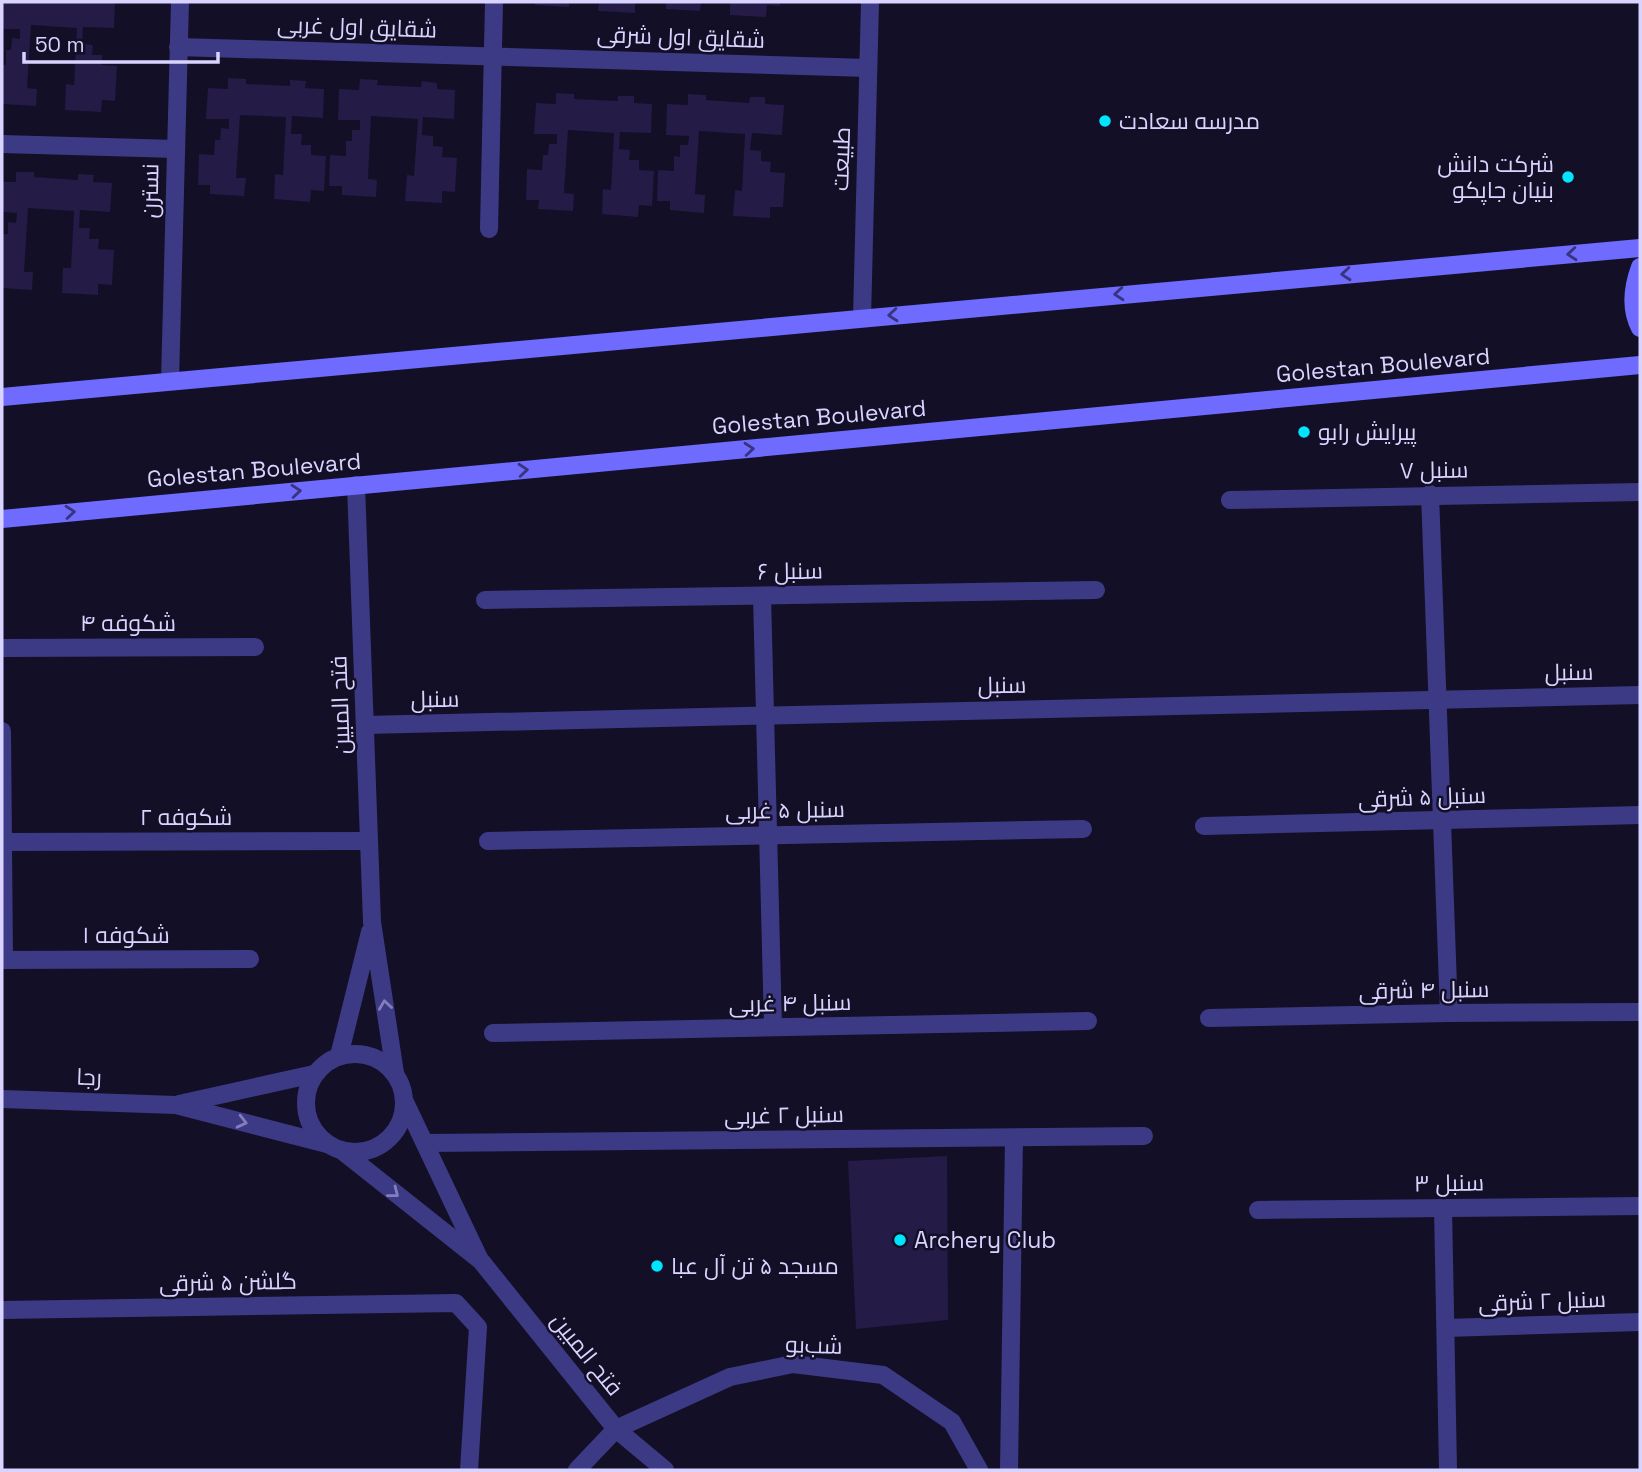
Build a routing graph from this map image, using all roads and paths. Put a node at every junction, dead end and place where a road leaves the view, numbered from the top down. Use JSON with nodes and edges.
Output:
{"nodes":[{"id":1,"x":180,"y":2,"type":"edge"},
{"id":2,"x":494,"y":2,"type":"edge"},
{"id":3,"x":870,"y":2,"type":"edge"},
{"id":4,"x":178,"y":47,"type":"junction"},
{"id":5,"x":493,"y":56,"type":"junction"},
{"id":6,"x":868,"y":68,"type":"junction"},
{"id":7,"x":2,"y":144,"type":"edge"},
{"id":8,"x":176,"y":149,"type":"junction"},
{"id":9,"x":489,"y":229,"type":"dead end"},
{"id":10,"x":1640,"y":248,"type":"edge"},
{"id":11,"x":1640,"y":267,"type":"edge"},
{"id":12,"x":862,"y":318,"type":"junction"},
{"id":13,"x":1640,"y":328,"type":"edge"},
{"id":14,"x":1640,"y":365,"type":"edge"},
{"id":15,"x":170,"y":381,"type":"junction"},
{"id":16,"x":2,"y":397,"type":"edge"},
{"id":17,"x":356,"y":485,"type":"junction"},
{"id":18,"x":1640,"y":492,"type":"edge"},
{"id":19,"x":1430,"y":494,"type":"junction"},
{"id":20,"x":1230,"y":500,"type":"dead end"},
{"id":21,"x":2,"y":519,"type":"edge"},
{"id":22,"x":1096,"y":590,"type":"dead end"},
{"id":23,"x":762,"y":596,"type":"junction"},
{"id":24,"x":485,"y":600,"type":"dead end"},
{"id":25,"x":255,"y":647,"type":"dead end"},
{"id":26,"x":2,"y":648,"type":"edge"},
{"id":27,"x":1640,"y":695,"type":"edge"},
{"id":28,"x":1438,"y":700,"type":"junction"},
{"id":29,"x":765,"y":715,"type":"junction"},
{"id":30,"x":365,"y":725,"type":"junction"},
{"id":31,"x":2,"y":731,"type":"edge"},
{"id":32,"x":2,"y":774,"type":"edge"},
{"id":33,"x":1640,"y":815,"type":"edge"},
{"id":34,"x":1442,"y":821,"type":"junction"},
{"id":35,"x":1204,"y":826,"type":"dead end"},
{"id":36,"x":1083,"y":829,"type":"dead end"},
{"id":37,"x":768,"y":835,"type":"junction"},
{"id":38,"x":369,"y":841,"type":"junction"},
{"id":39,"x":488,"y":841,"type":"dead end"},
{"id":40,"x":3,"y":842,"type":"edge"},
{"id":41,"x":372,"y":922,"type":"junction"},
{"id":42,"x":250,"y":959,"type":"dead end"},
{"id":43,"x":3,"y":960,"type":"edge"},
{"id":44,"x":1640,"y":1012,"type":"edge"},
{"id":45,"x":1450,"y":1013,"type":"junction"},
{"id":46,"x":1209,"y":1018,"type":"dead end"},
{"id":47,"x":1088,"y":1021,"type":"dead end"},
{"id":48,"x":773,"y":1027,"type":"junction"},
{"id":49,"x":493,"y":1033,"type":"dead end"},
{"id":50,"x":339,"y":1056,"type":"junction"},
{"id":51,"x":395,"y":1073,"type":"junction"},
{"id":52,"x":314,"y":1074,"type":"junction"},
{"id":53,"x":2,"y":1099,"type":"edge"},
{"id":54,"x":405,"y":1102,"type":"junction"},
{"id":55,"x":176,"y":1104,"type":"junction"},
{"id":56,"x":1144,"y":1136,"type":"dead end"},
{"id":57,"x":1014,"y":1138,"type":"junction"},
{"id":58,"x":425,"y":1143,"type":"junction"},
{"id":59,"x":334,"y":1147,"type":"junction"},
{"id":60,"x":1640,"y":1206,"type":"edge"},
{"id":61,"x":1443,"y":1207,"type":"junction"},
{"id":62,"x":1258,"y":1210,"type":"dead end"},
{"id":63,"x":481,"y":1261,"type":"junction"},
{"id":64,"x":2,"y":1310,"type":"edge"},
{"id":65,"x":1640,"y":1322,"type":"edge"},
{"id":66,"x":1446,"y":1328,"type":"junction"},
{"id":67,"x":616,"y":1429,"type":"junction"},
{"id":68,"x":470,"y":1470,"type":"edge"},
{"id":69,"x":577,"y":1470,"type":"edge"},
{"id":70,"x":665,"y":1470,"type":"edge"},
{"id":71,"x":979,"y":1470,"type":"edge"},
{"id":72,"x":1009,"y":1470,"type":"edge"},
{"id":73,"x":1448,"y":1470,"type":"edge"}],
"edges":[{"from":1,"to":4,"type":"street","name":"نسترن"},
{"from":2,"to":5,"type":"street"},
{"from":3,"to":6,"type":"street","name":"طبیعت"},
{"from":4,"to":5,"type":"street","name":"شقایق اول غربی"},
{"from":4,"to":8,"type":"street","name":"نسترن"},
{"from":5,"to":6,"type":"street","name":"شقایق اول شرقی"},
{"from":5,"to":9,"type":"street"},
{"from":6,"to":12,"type":"street","name":"طبیعت"},
{"from":7,"to":8,"type":"street"},
{"from":8,"to":15,"type":"street","name":"نسترن"},
{"from":10,"to":12,"type":"main road","one_way":true},
{"from":11,"to":13,"type":"main road"},
{"from":12,"to":15,"type":"main road"},
{"from":17,"to":14,"type":"main road","name":"Golestan Boulevard","one_way":true},
{"from":15,"to":16,"type":"main road"},
{"from":21,"to":17,"type":"main road","name":"Golestan Boulevard","one_way":true},
{"from":17,"to":30,"type":"street","name":"فتح المبین"},
{"from":18,"to":19,"type":"street","name":"سنبل ۷"},
{"from":19,"to":20,"type":"street","name":"سنبل ۷"},
{"from":19,"to":28,"type":"street"},
{"from":22,"to":23,"type":"street","name":"سنبل ۶"},
{"from":23,"to":24,"type":"street","name":"سنبل ۶"},
{"from":23,"to":29,"type":"street"},
{"from":25,"to":26,"type":"street","name":"شکوفه ۴"},
{"from":27,"to":28,"type":"street","name":"سنبل"},
{"from":28,"to":29,"type":"street","name":"سنبل"},
{"from":28,"to":34,"type":"street"},
{"from":29,"to":30,"type":"street","name":"سنبل"},
{"from":29,"to":37,"type":"street"},
{"from":30,"to":38,"type":"street","name":"فتح المبین"},
{"from":31,"to":32,"type":"street"},
{"from":32,"to":40,"type":"street"},
{"from":33,"to":34,"type":"street","name":"سنبل ۵ شرقی"},
{"from":34,"to":35,"type":"street","name":"سنبل ۵ شرقی"},
{"from":34,"to":45,"type":"street"},
{"from":36,"to":37,"type":"street","name":"سنبل ۵ غربی"},
{"from":37,"to":39,"type":"street","name":"سنبل ۵ غربی"},
{"from":37,"to":48,"type":"street"},
{"from":38,"to":40,"type":"street","name":"شکوفه ۲"},
{"from":38,"to":41,"type":"street","name":"فتح المبین"},
{"from":40,"to":43,"type":"street"},
{"from":41,"to":50,"type":"street"},
{"from":51,"to":41,"type":"street","one_way":true},
{"from":42,"to":43,"type":"street","name":"شکوفه ۱"},
{"from":44,"to":45,"type":"street","name":"سنبل ۴ شرقی"},
{"from":45,"to":46,"type":"street","name":"سنبل ۴ شرقی"},
{"from":47,"to":48,"type":"street","name":"سنبل ۴ غربی"},
{"from":48,"to":49,"type":"street","name":"سنبل ۴ غربی"},
{"from":50,"to":51,"type":"street"},
{"from":50,"to":52,"type":"street"},
{"from":51,"to":54,"type":"street"},
{"from":52,"to":55,"type":"street"},
{"from":52,"to":59,"type":"street"},
{"from":53,"to":55,"type":"street","name":"رجا"},
{"from":54,"to":58,"type":"street"},
{"from":54,"to":59,"type":"street"},
{"from":55,"to":59,"type":"street","one_way":true},
{"from":56,"to":57,"type":"street","name":"سنبل ۲ غربی"},
{"from":57,"to":58,"type":"street","name":"سنبل ۲ غربی"},
{"from":57,"to":72,"type":"street"},
{"from":58,"to":63,"type":"street"},
{"from":59,"to":63,"type":"street","one_way":true},
{"from":60,"to":61,"type":"street","name":"سنبل ۳"},
{"from":61,"to":62,"type":"street","name":"سنبل ۳"},
{"from":61,"to":66,"type":"street"},
{"from":63,"to":67,"type":"street","name":"فتح المبین"},
{"from":64,"to":68,"type":"street","name":"گلشن ۵ شرقی"},
{"from":65,"to":66,"type":"street","name":"سنبل ۲ شرقی"},
{"from":66,"to":73,"type":"street"},
{"from":67,"to":69,"type":"street"},
{"from":67,"to":70,"type":"street","name":"فتح المبین"},
{"from":67,"to":71,"type":"street","name":"شب‌بو"}]}
